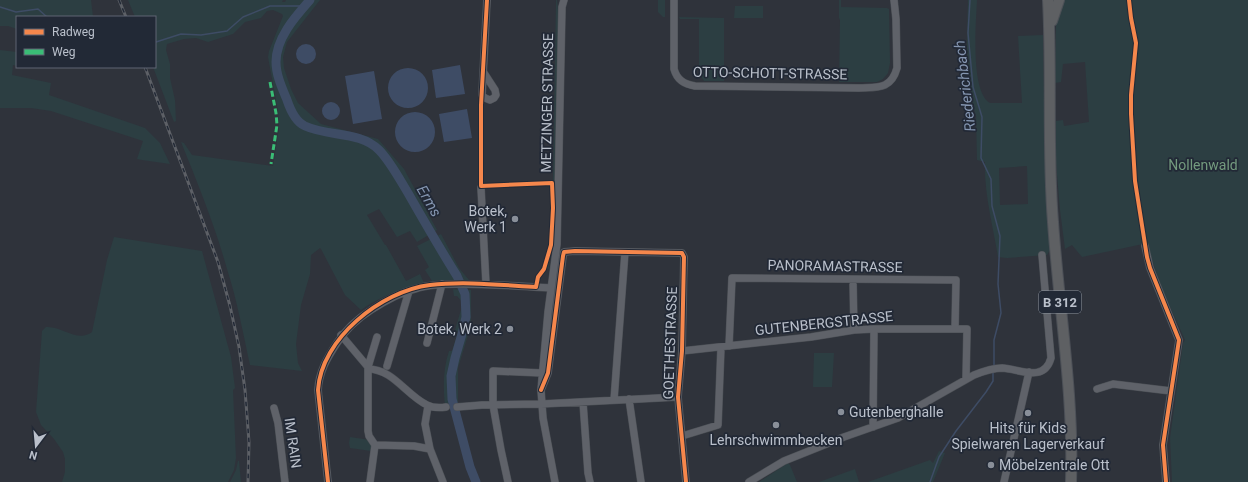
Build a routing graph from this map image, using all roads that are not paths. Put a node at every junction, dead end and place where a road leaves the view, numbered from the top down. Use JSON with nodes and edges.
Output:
{"nodes":[{"id":1,"x":487,"y":0,"type":"edge"},
{"id":2,"x":674,"y":0,"type":"edge"},
{"id":3,"x":894,"y":0,"type":"edge"},
{"id":4,"x":1042,"y":0,"type":"edge"},
{"id":5,"x":1048,"y":0,"type":"edge"},
{"id":6,"x":1059,"y":0,"type":"edge"},
{"id":7,"x":562,"y":2,"type":"edge"},
{"id":8,"x":1049,"y":11,"type":"junction"},
{"id":9,"x":1049,"y":26,"type":"junction"},
{"id":10,"x":484,"y":73,"type":"junction"},
{"id":11,"x":481,"y":188,"type":"dead end"},
{"id":12,"x":1145,"y":246,"type":"dead end"},
{"id":13,"x":625,"y":252,"type":"junction"},
{"id":14,"x":1042,"y":255,"type":"dead end"},
{"id":15,"x":853,"y":280,"type":"junction"},
{"id":16,"x":442,"y":284,"type":"junction"},
{"id":17,"x":486,"y":284,"type":"junction"},
{"id":18,"x":551,"y":288,"type":"junction"},
{"id":19,"x":409,"y":291,"type":"junction"},
{"id":20,"x":874,"y":329,"type":"junction"},
{"id":21,"x":955,"y":329,"type":"junction"},
{"id":22,"x":854,"y":330,"type":"junction"},
{"id":23,"x":341,"y":335,"type":"junction"},
{"id":24,"x":377,"y":337,"type":"dead end"},
{"id":25,"x":427,"y":343,"type":"dead end"},
{"id":26,"x":729,"y":346,"type":"junction"},
{"id":27,"x":721,"y":347,"type":"junction"},
{"id":28,"x":682,"y":351,"type":"junction"},
{"id":29,"x":387,"y":366,"type":"dead end"},
{"id":30,"x":368,"y":368,"type":"junction"},
{"id":31,"x":1029,"y":372,"type":"junction"},
{"id":32,"x":542,"y":373,"type":"junction"},
{"id":33,"x":966,"y":379,"type":"junction"},
{"id":34,"x":1097,"y":389,"type":"dead end"},
{"id":35,"x":541,"y":390,"type":"junction"},
{"id":36,"x":1171,"y":391,"type":"junction"},
{"id":37,"x":678,"y":397,"type":"junction"},
{"id":38,"x":629,"y":399,"type":"junction"},
{"id":39,"x":614,"y":400,"type":"junction"},
{"id":40,"x":583,"y":402,"type":"junction"},
{"id":41,"x":541,"y":404,"type":"junction"},
{"id":42,"x":493,"y":405,"type":"junction"},
{"id":43,"x":428,"y":406,"type":"junction"},
{"id":44,"x":446,"y":407,"type":"dead end"},
{"id":45,"x":457,"y":407,"type":"dead end"},
{"id":46,"x":274,"y":408,"type":"dead end"},
{"id":47,"x":873,"y":427,"type":"junction"},
{"id":48,"x":682,"y":436,"type":"junction"},
{"id":49,"x":375,"y":445,"type":"junction"},
{"id":50,"x":430,"y":449,"type":"junction"},
{"id":51,"x":285,"y":482,"type":"edge"},
{"id":52,"x":328,"y":482,"type":"edge"},
{"id":53,"x":370,"y":482,"type":"edge"},
{"id":54,"x":443,"y":482,"type":"edge"},
{"id":55,"x":508,"y":482,"type":"edge"},
{"id":56,"x":555,"y":482,"type":"edge"},
{"id":57,"x":590,"y":482,"type":"edge"},
{"id":58,"x":641,"y":482,"type":"edge"},
{"id":59,"x":686,"y":482,"type":"edge"},
{"id":60,"x":749,"y":482,"type":"edge"},
{"id":61,"x":1004,"y":482,"type":"edge"},
{"id":62,"x":1072,"y":482,"type":"edge"},
{"id":63,"x":1166,"y":482,"type":"edge"}],
"edges":[{"from":1,"to":10,"type":"street"},
{"from":2,"to":3,"type":"street","name":"OTTO-SCHOTT-STRASSE"},
{"from":4,"to":8,"type":"highway"},
{"from":5,"to":8,"type":"highway","number":"B 312"},
{"from":6,"to":9,"type":"highway"},
{"from":7,"to":18,"type":"street","name":"METZINGER STRASSE"},
{"from":8,"to":9,"type":"highway","number":"B 312"},
{"from":9,"to":62,"type":"highway","number":"B 312"},
{"from":10,"to":10,"type":"street"},
{"from":11,"to":17,"type":"street"},
{"from":12,"to":36,"type":"street"},
{"from":13,"to":28,"type":"street","name":"GOETHESTRASSE"},
{"from":13,"to":35,"type":"street","name":"METZINGER STRASSE"},
{"from":13,"to":39,"type":"street"},
{"from":14,"to":31,"type":"street"},
{"from":15,"to":21,"type":"street","name":"PANORAMASTRASSE"},
{"from":15,"to":22,"type":"street"},
{"from":15,"to":26,"type":"street","name":"PANORAMASTRASSE"},
{"from":16,"to":17,"type":"street"},
{"from":16,"to":19,"type":"street"},
{"from":16,"to":25,"type":"street"},
{"from":17,"to":18,"type":"street"},
{"from":18,"to":32,"type":"street","name":"METZINGER STRASSE"},
{"from":19,"to":23,"type":"street"},
{"from":19,"to":29,"type":"street"},
{"from":20,"to":21,"type":"street","name":"GUTENBERGSTRASSE"},
{"from":20,"to":22,"type":"street","name":"GUTENBERGSTRASSE"},
{"from":20,"to":47,"type":"street"},
{"from":21,"to":33,"type":"street"},
{"from":22,"to":26,"type":"street","name":"GUTENBERGSTRASSE"},
{"from":23,"to":30,"type":"street"},
{"from":23,"to":52,"type":"street"},
{"from":24,"to":30,"type":"street"},
{"from":26,"to":27,"type":"street","name":"GUTENBERGSTRASSE"},
{"from":27,"to":28,"type":"street","name":"GUTENBERGSTRASSE"},
{"from":27,"to":48,"type":"street"},
{"from":28,"to":37,"type":"street","name":"GOETHESTRASSE"},
{"from":30,"to":43,"type":"street"},
{"from":30,"to":49,"type":"street"},
{"from":31,"to":33,"type":"street"},
{"from":31,"to":61,"type":"street"},
{"from":32,"to":35,"type":"street","name":"METZINGER STRASSE"},
{"from":32,"to":42,"type":"street"},
{"from":33,"to":47,"type":"street"},
{"from":34,"to":36,"type":"street"},
{"from":35,"to":41,"type":"street","name":"METZINGER STRASSE"},
{"from":36,"to":63,"type":"street"},
{"from":37,"to":38,"type":"street"},
{"from":37,"to":48,"type":"street","name":"GOETHESTRASSE"},
{"from":38,"to":39,"type":"street"},
{"from":38,"to":58,"type":"street"},
{"from":39,"to":40,"type":"street"},
{"from":40,"to":41,"type":"street"},
{"from":40,"to":57,"type":"street"},
{"from":41,"to":42,"type":"street"},
{"from":41,"to":56,"type":"street","name":"METZINGER STRASSE"},
{"from":42,"to":45,"type":"street"},
{"from":42,"to":55,"type":"street"},
{"from":43,"to":44,"type":"street"},
{"from":43,"to":50,"type":"street"},
{"from":46,"to":51,"type":"street","name":"IM RAIN"},
{"from":47,"to":60,"type":"street"},
{"from":48,"to":59,"type":"street","name":"GOETHESTRASSE"},
{"from":49,"to":50,"type":"street"},
{"from":49,"to":53,"type":"street"},
{"from":50,"to":54,"type":"street"}]}
